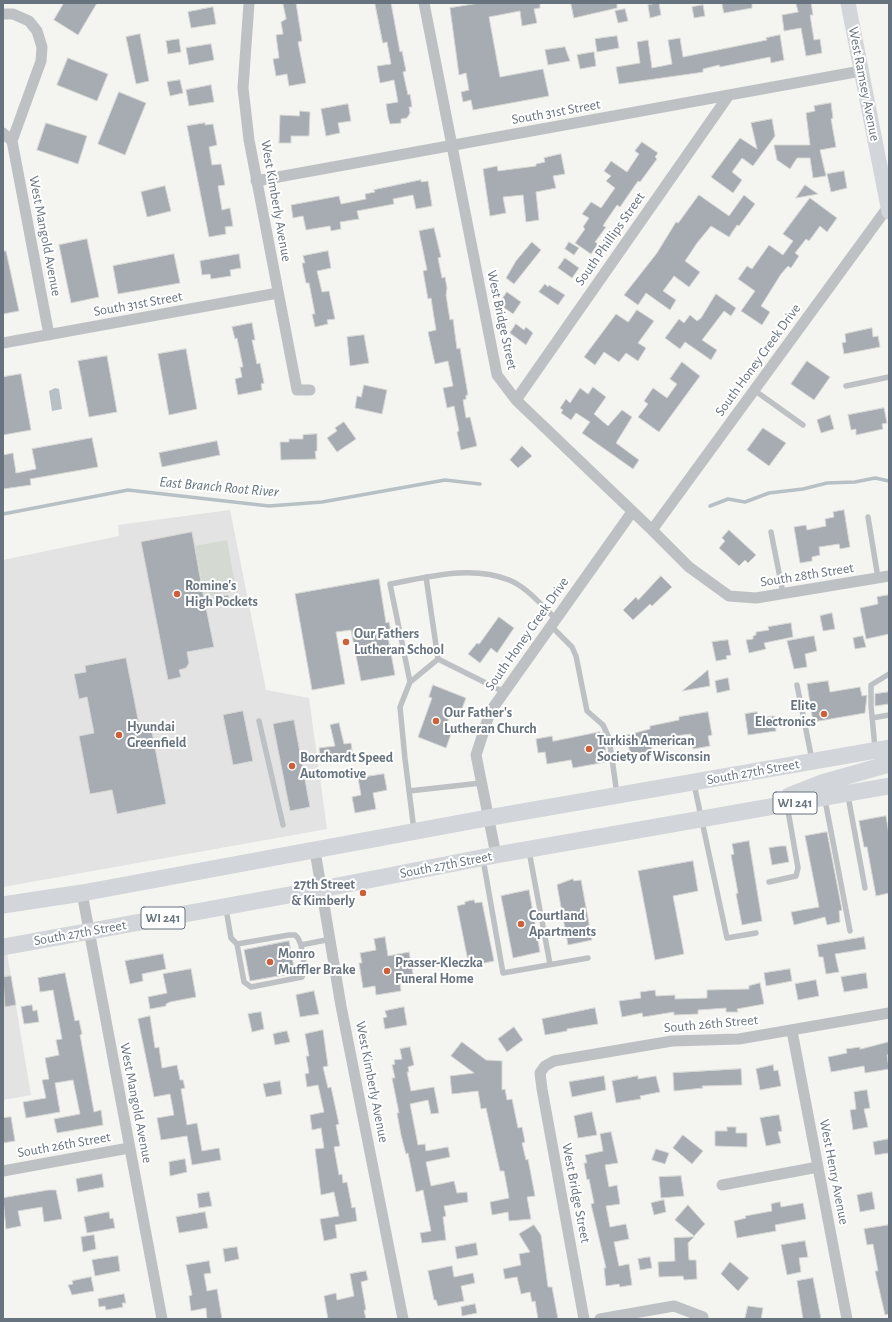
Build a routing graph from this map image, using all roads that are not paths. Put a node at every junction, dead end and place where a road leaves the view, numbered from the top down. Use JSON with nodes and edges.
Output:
{"nodes":[{"id":1,"x":249,"y":3,"type":"edge"},
{"id":2,"x":424,"y":3,"type":"edge"},
{"id":3,"x":848,"y":3,"type":"edge"},
{"id":4,"x":3,"y":14,"type":"edge"},
{"id":5,"x":862,"y":71,"type":"junction"},
{"id":6,"x":729,"y":95,"type":"junction"},
{"id":7,"x":3,"y":134,"type":"edge"},
{"id":8,"x":12,"y":141,"type":"junction"},
{"id":9,"x":451,"y":146,"type":"junction"},
{"id":10,"x":256,"y":181,"type":"junction"},
{"id":11,"x":889,"y":210,"type":"edge"},
{"id":12,"x":278,"y":294,"type":"junction"},
{"id":13,"x":49,"y":335,"type":"junction"},
{"id":14,"x":3,"y":343,"type":"edge"},
{"id":15,"x":889,"y":377,"type":"edge"},
{"id":16,"x":846,"y":386,"type":"dead end"},
{"id":17,"x":310,"y":390,"type":"dead end"},
{"id":18,"x":754,"y":390,"type":"junction"},
{"id":19,"x":516,"y":400,"type":"junction"},
{"id":20,"x":802,"y":425,"type":"dead end"},
{"id":21,"x":632,"y":512,"type":"junction"},
{"id":22,"x":868,"y":517,"type":"dead end"},
{"id":23,"x":652,"y":530,"type":"junction"},
{"id":24,"x":771,"y":532,"type":"dead end"},
{"id":25,"x":889,"y":576,"type":"edge"},
{"id":26,"x":426,"y":578,"type":"junction"},
{"id":27,"x":878,"y":579,"type":"junction"},
{"id":28,"x":783,"y":593,"type":"junction"},
{"id":29,"x":729,"y":596,"type":"joint"},
{"id":30,"x":554,"y":622,"type":"junction"},
{"id":31,"x":438,"y":659,"type":"junction"},
{"id":32,"x":889,"y":674,"type":"edge"},
{"id":33,"x":410,"y":682,"type":"junction"},
{"id":34,"x":797,"y":686,"type":"dead end"},
{"id":35,"x":504,"y":692,"type":"junction"},
{"id":36,"x":889,"y":715,"type":"edge"},
{"id":37,"x":872,"y":718,"type":"junction"},
{"id":38,"x":259,"y":721,"type":"dead end"},
{"id":39,"x":882,"y":749,"type":"edge"},
{"id":40,"x":812,"y":762,"type":"junction"},
{"id":41,"x":889,"y":764,"type":"edge"},
{"id":42,"x":694,"y":782,"type":"junction"},
{"id":43,"x":481,"y":783,"type":"junction"},
{"id":44,"x":889,"y":786,"type":"edge"},
{"id":45,"x":409,"y":791,"type":"junction"},
{"id":46,"x":848,"y":793,"type":"junction"},
{"id":47,"x":618,"y":795,"type":"junction"},
{"id":48,"x":824,"y":798,"type":"junction"},
{"id":49,"x":786,"y":800,"type":"junction"},
{"id":50,"x":487,"y":818,"type":"junction"},
{"id":51,"x":702,"y":819,"type":"junction"},
{"id":52,"x":283,"y":825,"type":"dead end"},
{"id":53,"x":415,"y":832,"type":"junction"},
{"id":54,"x":528,"y":849,"type":"junction"},
{"id":55,"x":316,"y":851,"type":"junction"},
{"id":56,"x":489,"y":856,"type":"junction"},
{"id":57,"x":769,"y":882,"type":"dead end"},
{"id":58,"x":865,"y":888,"type":"dead end"},
{"id":59,"x":322,"y":889,"type":"junction"},
{"id":60,"x":82,"y":893,"type":"junction"},
{"id":61,"x":3,"y":905,"type":"edge"},
{"id":62,"x":226,"y":906,"type":"junction"},
{"id":63,"x":89,"y":931,"type":"junction"},
{"id":64,"x":850,"y":931,"type":"dead end"},
{"id":65,"x":756,"y":933,"type":"dead end"},
{"id":66,"x":331,"y":939,"type":"junction"},
{"id":67,"x":237,"y":944,"type":"junction"},
{"id":68,"x":301,"y":945,"type":"junction"},
{"id":69,"x":3,"y":947,"type":"edge"},
{"id":70,"x":588,"y":958,"type":"dead end"},
{"id":71,"x":550,"y":964,"type":"junction"},
{"id":72,"x":889,"y":1013,"type":"edge"},
{"id":73,"x":792,"y":1031,"type":"junction"},
{"id":74,"x":540,"y":1073,"type":"joint"},
{"id":75,"x":129,"y":1148,"type":"junction"},
{"id":76,"x":818,"y":1167,"type":"junction"},
{"id":77,"x":3,"y":1171,"type":"edge"},
{"id":78,"x":722,"y":1185,"type":"dead end"},
{"id":79,"x":703,"y":1317,"type":"dead end"},
{"id":80,"x":162,"y":1319,"type":"edge"},
{"id":81,"x":403,"y":1319,"type":"edge"},
{"id":82,"x":584,"y":1319,"type":"edge"},
{"id":83,"x":600,"y":1319,"type":"edge"},
{"id":84,"x":847,"y":1319,"type":"edge"}],
"edges":[{"from":1,"to":10,"type":"street","name":"West Kimberly Avenue"},
{"from":2,"to":9,"type":"street","name":"West Bridge Street"},
{"from":3,"to":5,"type":"street","name":"West Ramsey Avenue"},
{"from":4,"to":8,"type":"street"},
{"from":5,"to":6,"type":"street","name":"South 31st Street"},
{"from":5,"to":11,"type":"street","name":"West Ramsey Avenue"},
{"from":6,"to":9,"type":"street","name":"South 31st Street"},
{"from":6,"to":19,"type":"street","name":"South Phillips Street"},
{"from":7,"to":8,"type":"street"},
{"from":8,"to":13,"type":"street","name":"West Mangold Avenue"},
{"from":9,"to":10,"type":"street","name":"South 31st Street"},
{"from":9,"to":19,"type":"street","name":"West Bridge Street"},
{"from":10,"to":12,"type":"street","name":"West Kimberly Avenue"},
{"from":11,"to":18,"type":"street","name":"South Honey Creek Drive"},
{"from":12,"to":13,"type":"street","name":"South 31st Street"},
{"from":12,"to":17,"type":"street","name":"West Kimberly Avenue"},
{"from":13,"to":14,"type":"street","name":"South 31st Street"},
{"from":15,"to":16,"type":"lane"},
{"from":18,"to":20,"type":"lane"},
{"from":18,"to":23,"type":"street","name":"South Honey Creek Drive"},
{"from":19,"to":21,"type":"street","name":"West Bridge Street"},
{"from":21,"to":23,"type":"street","name":"West Bridge Street"},
{"from":21,"to":30,"type":"street","name":"South Honey Creek Drive"},
{"from":22,"to":27,"type":"lane"},
{"from":23,"to":29,"type":"street","name":"West Bridge Street"},
{"from":24,"to":28,"type":"lane"},
{"from":25,"to":27,"type":"street","name":"South 28th Street"},
{"from":26,"to":30,"type":"lane"},
{"from":26,"to":31,"type":"lane"},
{"from":26,"to":33,"type":"lane"},
{"from":27,"to":28,"type":"street","name":"South 28th Street"},
{"from":28,"to":29,"type":"street","name":"South 28th Street"},
{"from":30,"to":35,"type":"street","name":"South Honey Creek Drive"},
{"from":30,"to":47,"type":"lane"},
{"from":31,"to":33,"type":"lane"},
{"from":31,"to":35,"type":"lane"},
{"from":32,"to":37,"type":"lane"},
{"from":33,"to":45,"type":"lane"},
{"from":34,"to":40,"type":"lane"},
{"from":35,"to":43,"type":"street","name":"South Honey Creek Drive"},
{"from":36,"to":37,"type":"lane"},
{"from":37,"to":39,"type":"lane"},
{"from":38,"to":52,"type":"lane"},
{"from":39,"to":40,"type":"main road","name":"South 27th Street"},
{"from":40,"to":42,"type":"main road","name":"South 27th Street"},
{"from":41,"to":49,"type":"main road"},
{"from":42,"to":47,"type":"main road","name":"South 27th Street"},
{"from":42,"to":51,"type":"lane"},
{"from":43,"to":45,"type":"lane"},
{"from":43,"to":50,"type":"street","name":"South Honey Creek Drive"},
{"from":44,"to":46,"type":"main road","number":"WI 241"},
{"from":45,"to":53,"type":"lane"},
{"from":46,"to":48,"type":"main road","number":"WI 241"},
{"from":46,"to":58,"type":"lane"},
{"from":47,"to":50,"type":"main road","name":"South 27th Street"},
{"from":48,"to":49,"type":"main road","number":"WI 241"},
{"from":48,"to":64,"type":"lane"},
{"from":49,"to":51,"type":"main road","name":"South 27th Street","number":"WI 241"},
{"from":49,"to":57,"type":"lane"},
{"from":50,"to":53,"type":"main road","name":"South 27th Street"},
{"from":50,"to":56,"type":"street","name":"South Honey Creek Drive"},
{"from":51,"to":54,"type":"main road","name":"South 27th Street","number":"WI 241"},
{"from":51,"to":65,"type":"lane"},
{"from":53,"to":55,"type":"main road","name":"South 27th Street"},
{"from":54,"to":56,"type":"main road","name":"South 27th Street","number":"WI 241"},
{"from":54,"to":71,"type":"lane"},
{"from":55,"to":59,"type":"street","name":"West Kimberly Avenue"},
{"from":55,"to":60,"type":"main road","name":"South 27th Street"},
{"from":56,"to":59,"type":"main road","name":"South 27th Street","number":"WI 241"},
{"from":56,"to":71,"type":"lane"},
{"from":59,"to":62,"type":"main road","name":"South 27th Street","number":"WI 241"},
{"from":59,"to":66,"type":"street","name":"West Kimberly Avenue"},
{"from":60,"to":61,"type":"main road","name":"South 27th Street"},
{"from":60,"to":63,"type":"street","name":"West Mangold Avenue"},
{"from":62,"to":63,"type":"main road","name":"South 27th Street","number":"WI 241"},
{"from":62,"to":67,"type":"lane"},
{"from":63,"to":69,"type":"main road","name":"South 27th Street","number":"WI 241"},
{"from":63,"to":75,"type":"street","name":"West Mangold Avenue"},
{"from":66,"to":68,"type":"lane"},
{"from":66,"to":81,"type":"street","name":"West Kimberly Avenue"},
{"from":67,"to":68,"type":"lane"},
{"from":67,"to":68,"type":"lane"},
{"from":70,"to":71,"type":"lane"},
{"from":72,"to":73,"type":"street","name":"South 26th Street"},
{"from":73,"to":74,"type":"street","name":"South 26th Street"},
{"from":73,"to":76,"type":"street","name":"West Henry Avenue"},
{"from":74,"to":82,"type":"street","name":"West Bridge Street"},
{"from":75,"to":77,"type":"street","name":"South 26th Street"},
{"from":75,"to":80,"type":"street","name":"West Mangold Avenue"},
{"from":76,"to":78,"type":"street"},
{"from":76,"to":84,"type":"street","name":"West Henry Avenue"},
{"from":79,"to":83,"type":"street"}]}
